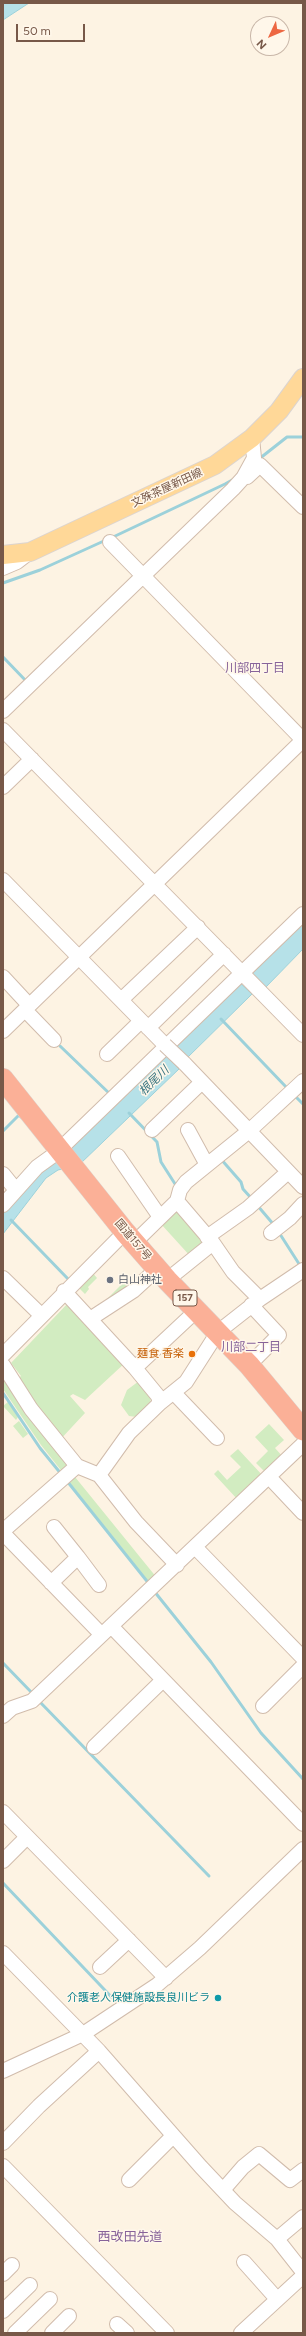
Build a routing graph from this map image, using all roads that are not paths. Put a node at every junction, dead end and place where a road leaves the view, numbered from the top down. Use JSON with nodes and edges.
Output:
{"nodes":[{"id":1,"x":303,"y":378,"type":"edge"},
{"id":2,"x":252,"y":438,"type":"junction"},
{"id":3,"x":233,"y":489,"type":"junction"},
{"id":4,"x":303,"y":507,"type":"edge"},
{"id":5,"x":110,"y":542,"type":"dead end"},
{"id":6,"x":30,"y":552,"type":"junction"},
{"id":7,"x":3,"y":556,"type":"edge"},
{"id":8,"x":3,"y":568,"type":"edge"},
{"id":9,"x":142,"y":576,"type":"junction"},
{"id":10,"x":3,"y":711,"type":"edge"},
{"id":11,"x":5,"y":736,"type":"edge"},
{"id":12,"x":303,"y":740,"type":"edge"},
{"id":13,"x":32,"y":759,"type":"junction"},
{"id":14,"x":3,"y":787,"type":"edge"},
{"id":15,"x":3,"y":880,"type":"edge"},
{"id":16,"x":155,"y":883,"type":"junction"},
{"id":17,"x":303,"y":914,"type":"edge"},
{"id":18,"x":198,"y":927,"type":"junction"},
{"id":19,"x":224,"y":954,"type":"junction"},
{"id":20,"x":80,"y":958,"type":"junction"},
{"id":21,"x":244,"y":974,"type":"junction"},
{"id":22,"x":3,"y":977,"type":"edge"},
{"id":23,"x":121,"y":1000,"type":"junction"},
{"id":24,"x":27,"y":1008,"type":"junction"},
{"id":25,"x":145,"y":1024,"type":"junction"},
{"id":26,"x":3,"y":1031,"type":"edge"},
{"id":27,"x":303,"y":1035,"type":"edge"},
{"id":28,"x":54,"y":1040,"type":"dead end"},
{"id":29,"x":107,"y":1054,"type":"dead end"},
{"id":30,"x":3,"y":1079,"type":"edge"},
{"id":31,"x":303,"y":1081,"type":"edge"},
{"id":32,"x":202,"y":1082,"type":"junction"},
{"id":33,"x":152,"y":1130,"type":"dead end"},
{"id":34,"x":188,"y":1130,"type":"dead end"},
{"id":35,"x":250,"y":1131,"type":"junction"},
{"id":36,"x":64,"y":1156,"type":"junction"},
{"id":37,"x":118,"y":1156,"type":"dead end"},
{"id":38,"x":208,"y":1165,"type":"junction"},
{"id":39,"x":288,"y":1172,"type":"junction"},
{"id":40,"x":3,"y":1174,"type":"edge"},
{"id":41,"x":303,"y":1187,"type":"edge"},
{"id":42,"x":16,"y":1190,"type":"junction"},
{"id":43,"x":177,"y":1201,"type":"junction"},
{"id":44,"x":3,"y":1204,"type":"edge"},
{"id":45,"x":303,"y":1204,"type":"edge"},
{"id":46,"x":160,"y":1218,"type":"junction"},
{"id":47,"x":271,"y":1233,"type":"dead end"},
{"id":48,"x":130,"y":1237,"type":"junction"},
{"id":49,"x":210,"y":1240,"type":"junction"},
{"id":50,"x":303,"y":1270,"type":"edge"},
{"id":51,"x":162,"y":1275,"type":"junction"},
{"id":52,"x":3,"y":1278,"type":"edge"},
{"id":53,"x":64,"y":1291,"type":"junction"},
{"id":54,"x":256,"y":1302,"type":"junction"},
{"id":55,"x":197,"y":1310,"type":"junction"},
{"id":56,"x":42,"y":1315,"type":"junction"},
{"id":57,"x":90,"y":1319,"type":"junction"},
{"id":58,"x":218,"y":1332,"type":"junction"},
{"id":59,"x":3,"y":1354,"type":"edge"},
{"id":60,"x":249,"y":1365,"type":"junction"},
{"id":61,"x":3,"y":1366,"type":"edge"},
{"id":62,"x":135,"y":1368,"type":"junction"},
{"id":63,"x":174,"y":1393,"type":"junction"},
{"id":64,"x":160,"y":1403,"type":"junction"},
{"id":65,"x":303,"y":1430,"type":"edge"},
{"id":66,"x":217,"y":1438,"type":"dead end"},
{"id":67,"x":303,"y":1444,"type":"edge"},
{"id":68,"x":77,"y":1466,"type":"junction"},
{"id":69,"x":99,"y":1475,"type":"junction"},
{"id":70,"x":270,"y":1478,"type":"junction"},
{"id":71,"x":303,"y":1513,"type":"edge"},
{"id":72,"x":54,"y":1527,"type":"dead end"},
{"id":73,"x":5,"y":1539,"type":"edge"},
{"id":74,"x":195,"y":1547,"type":"junction"},
{"id":75,"x":78,"y":1557,"type":"junction"},
{"id":76,"x":177,"y":1565,"type":"junction"},
{"id":77,"x":51,"y":1583,"type":"junction"},
{"id":78,"x":99,"y":1585,"type":"dead end"},
{"id":79,"x":106,"y":1630,"type":"junction"},
{"id":80,"x":303,"y":1658,"type":"edge"},
{"id":81,"x":303,"y":1666,"type":"edge"},
{"id":82,"x":162,"y":1681,"type":"junction"},
{"id":83,"x":263,"y":1706,"type":"dead end"},
{"id":84,"x":3,"y":1716,"type":"edge"},
{"id":85,"x":94,"y":1747,"type":"dead end"},
{"id":86,"x":3,"y":1812,"type":"edge"},
{"id":87,"x":303,"y":1824,"type":"edge"},
{"id":88,"x":28,"y":1837,"type":"junction"},
{"id":89,"x":303,"y":1849,"type":"edge"},
{"id":90,"x":3,"y":1861,"type":"edge"},
{"id":91,"x":129,"y":1940,"type":"junction"},
{"id":92,"x":3,"y":1953,"type":"edge"},
{"id":93,"x":100,"y":1968,"type":"dead end"},
{"id":94,"x":166,"y":1978,"type":"junction"},
{"id":95,"x":83,"y":2034,"type":"junction"},
{"id":96,"x":99,"y":2051,"type":"junction"},
{"id":97,"x":3,"y":2071,"type":"edge"},
{"id":98,"x":173,"y":2136,"type":"junction"},
{"id":99,"x":3,"y":2143,"type":"edge"},
{"id":100,"x":3,"y":2166,"type":"edge"},
{"id":101,"x":303,"y":2170,"type":"edge"},
{"id":102,"x":129,"y":2180,"type":"dead end"},
{"id":103,"x":223,"y":2190,"type":"junction"},
{"id":104,"x":303,"y":2217,"type":"edge"},
{"id":105,"x":277,"y":2239,"type":"junction"},
{"id":106,"x":244,"y":2262,"type":"dead end"},
{"id":107,"x":303,"y":2272,"type":"edge"},
{"id":108,"x":303,"y":2276,"type":"edge"},
{"id":109,"x":30,"y":2284,"type":"dead end"},
{"id":110,"x":50,"y":2299,"type":"dead end"},
{"id":111,"x":277,"y":2299,"type":"junction"},
{"id":112,"x":3,"y":2311,"type":"edge"},
{"id":113,"x":69,"y":2316,"type":"dead end"},
{"id":114,"x":15,"y":2333,"type":"edge"},
{"id":115,"x":52,"y":2333,"type":"edge"},
{"id":116,"x":167,"y":2333,"type":"edge"},
{"id":117,"x":241,"y":2333,"type":"edge"}],
"edges":[{"from":1,"to":2,"type":"main road","name":"文殊茶屋新田線"},
{"from":2,"to":3,"type":"street"},
{"from":2,"to":6,"type":"main road","name":"文殊茶屋新田線"},
{"from":3,"to":4,"type":"street"},
{"from":3,"to":9,"type":"street"},
{"from":5,"to":9,"type":"street"},
{"from":6,"to":7,"type":"main road","name":"文殊茶屋新田線"},
{"from":6,"to":8,"type":"street"},
{"from":9,"to":10,"type":"street"},
{"from":9,"to":12,"type":"street"},
{"from":11,"to":13,"type":"street"},
{"from":12,"to":16,"type":"street"},
{"from":13,"to":14,"type":"street"},
{"from":13,"to":16,"type":"street"},
{"from":15,"to":20,"type":"street"},
{"from":16,"to":18,"type":"street"},
{"from":16,"to":20,"type":"street"},
{"from":17,"to":21,"type":"street"},
{"from":18,"to":19,"type":"street"},
{"from":18,"to":23,"type":"street"},
{"from":19,"to":21,"type":"street"},
{"from":19,"to":25,"type":"street"},
{"from":20,"to":23,"type":"street"},
{"from":20,"to":24,"type":"street"},
{"from":21,"to":27,"type":"street"},
{"from":21,"to":36,"type":"street"},
{"from":22,"to":24,"type":"street"},
{"from":23,"to":25,"type":"street"},
{"from":24,"to":26,"type":"street"},
{"from":24,"to":28,"type":"street"},
{"from":25,"to":29,"type":"street"},
{"from":25,"to":32,"type":"street","bridge":true},
{"from":30,"to":36,"type":"highway","name":"国道157号","number":"157"},
{"from":31,"to":35,"type":"street"},
{"from":32,"to":33,"type":"street"},
{"from":32,"to":35,"type":"street"},
{"from":34,"to":38,"type":"street"},
{"from":35,"to":38,"type":"street"},
{"from":35,"to":39,"type":"street"},
{"from":36,"to":42,"type":"street"},
{"from":36,"to":48,"type":"highway","name":"国道157号","number":"157"},
{"from":37,"to":46,"type":"street"},
{"from":38,"to":43,"type":"street"},
{"from":39,"to":41,"type":"street"},
{"from":39,"to":49,"type":"street"},
{"from":40,"to":42,"type":"street"},
{"from":42,"to":44,"type":"street"},
{"from":43,"to":46,"type":"street"},
{"from":43,"to":49,"type":"street"},
{"from":45,"to":47,"type":"street"},
{"from":46,"to":48,"type":"street"},
{"from":48,"to":51,"type":"highway","name":"国道157号","number":"157"},
{"from":48,"to":53,"type":"street"},
{"from":49,"to":51,"type":"street"},
{"from":49,"to":54,"type":"street"},
{"from":50,"to":54,"type":"street"},
{"from":51,"to":55,"type":"highway","name":"国道157号","number":"157"},
{"from":51,"to":57,"type":"street"},
{"from":52,"to":56,"type":"street"},
{"from":53,"to":56,"type":"street"},
{"from":53,"to":57,"type":"street"},
{"from":54,"to":58,"type":"street"},
{"from":54,"to":60,"type":"street"},
{"from":55,"to":58,"type":"highway","name":"国道157号","number":"157"},
{"from":55,"to":62,"type":"street"},
{"from":56,"to":59,"type":"street"},
{"from":57,"to":62,"type":"street"},
{"from":58,"to":60,"type":"highway","name":"国道157号","number":"157"},
{"from":58,"to":63,"type":"street"},
{"from":60,"to":65,"type":"highway","name":"国道157号","number":"157"},
{"from":61,"to":68,"type":"street"},
{"from":62,"to":64,"type":"street"},
{"from":63,"to":64,"type":"street"},
{"from":63,"to":66,"type":"street"},
{"from":64,"to":69,"type":"street"},
{"from":67,"to":70,"type":"street"},
{"from":68,"to":69,"type":"street"},
{"from":68,"to":73,"type":"street"},
{"from":69,"to":76,"type":"street"},
{"from":70,"to":71,"type":"street"},
{"from":70,"to":74,"type":"street"},
{"from":72,"to":75,"type":"street"},
{"from":73,"to":77,"type":"street"},
{"from":74,"to":76,"type":"street"},
{"from":74,"to":80,"type":"street"},
{"from":75,"to":77,"type":"street"},
{"from":75,"to":78,"type":"street"},
{"from":76,"to":79,"type":"street"},
{"from":77,"to":79,"type":"street"},
{"from":79,"to":82,"type":"street"},
{"from":79,"to":84,"type":"street"},
{"from":81,"to":83,"type":"street"},
{"from":82,"to":85,"type":"street"},
{"from":82,"to":87,"type":"street"},
{"from":86,"to":88,"type":"street"},
{"from":88,"to":90,"type":"street"},
{"from":88,"to":91,"type":"street"},
{"from":89,"to":94,"type":"street"},
{"from":91,"to":93,"type":"street"},
{"from":91,"to":94,"type":"street"},
{"from":92,"to":95,"type":"street"},
{"from":94,"to":95,"type":"street"},
{"from":95,"to":96,"type":"street"},
{"from":95,"to":97,"type":"street"},
{"from":96,"to":98,"type":"street"},
{"from":96,"to":99,"type":"street"},
{"from":98,"to":102,"type":"street"},
{"from":98,"to":103,"type":"street"},
{"from":100,"to":116,"type":"street"},
{"from":101,"to":103,"type":"street"},
{"from":103,"to":105,"type":"street"},
{"from":104,"to":105,"type":"street"},
{"from":105,"to":107,"type":"street"},
{"from":106,"to":111,"type":"street"},
{"from":108,"to":111,"type":"street"},
{"from":109,"to":112,"type":"street"},
{"from":110,"to":114,"type":"street"},
{"from":111,"to":117,"type":"street"},
{"from":113,"to":115,"type":"street"}]}
